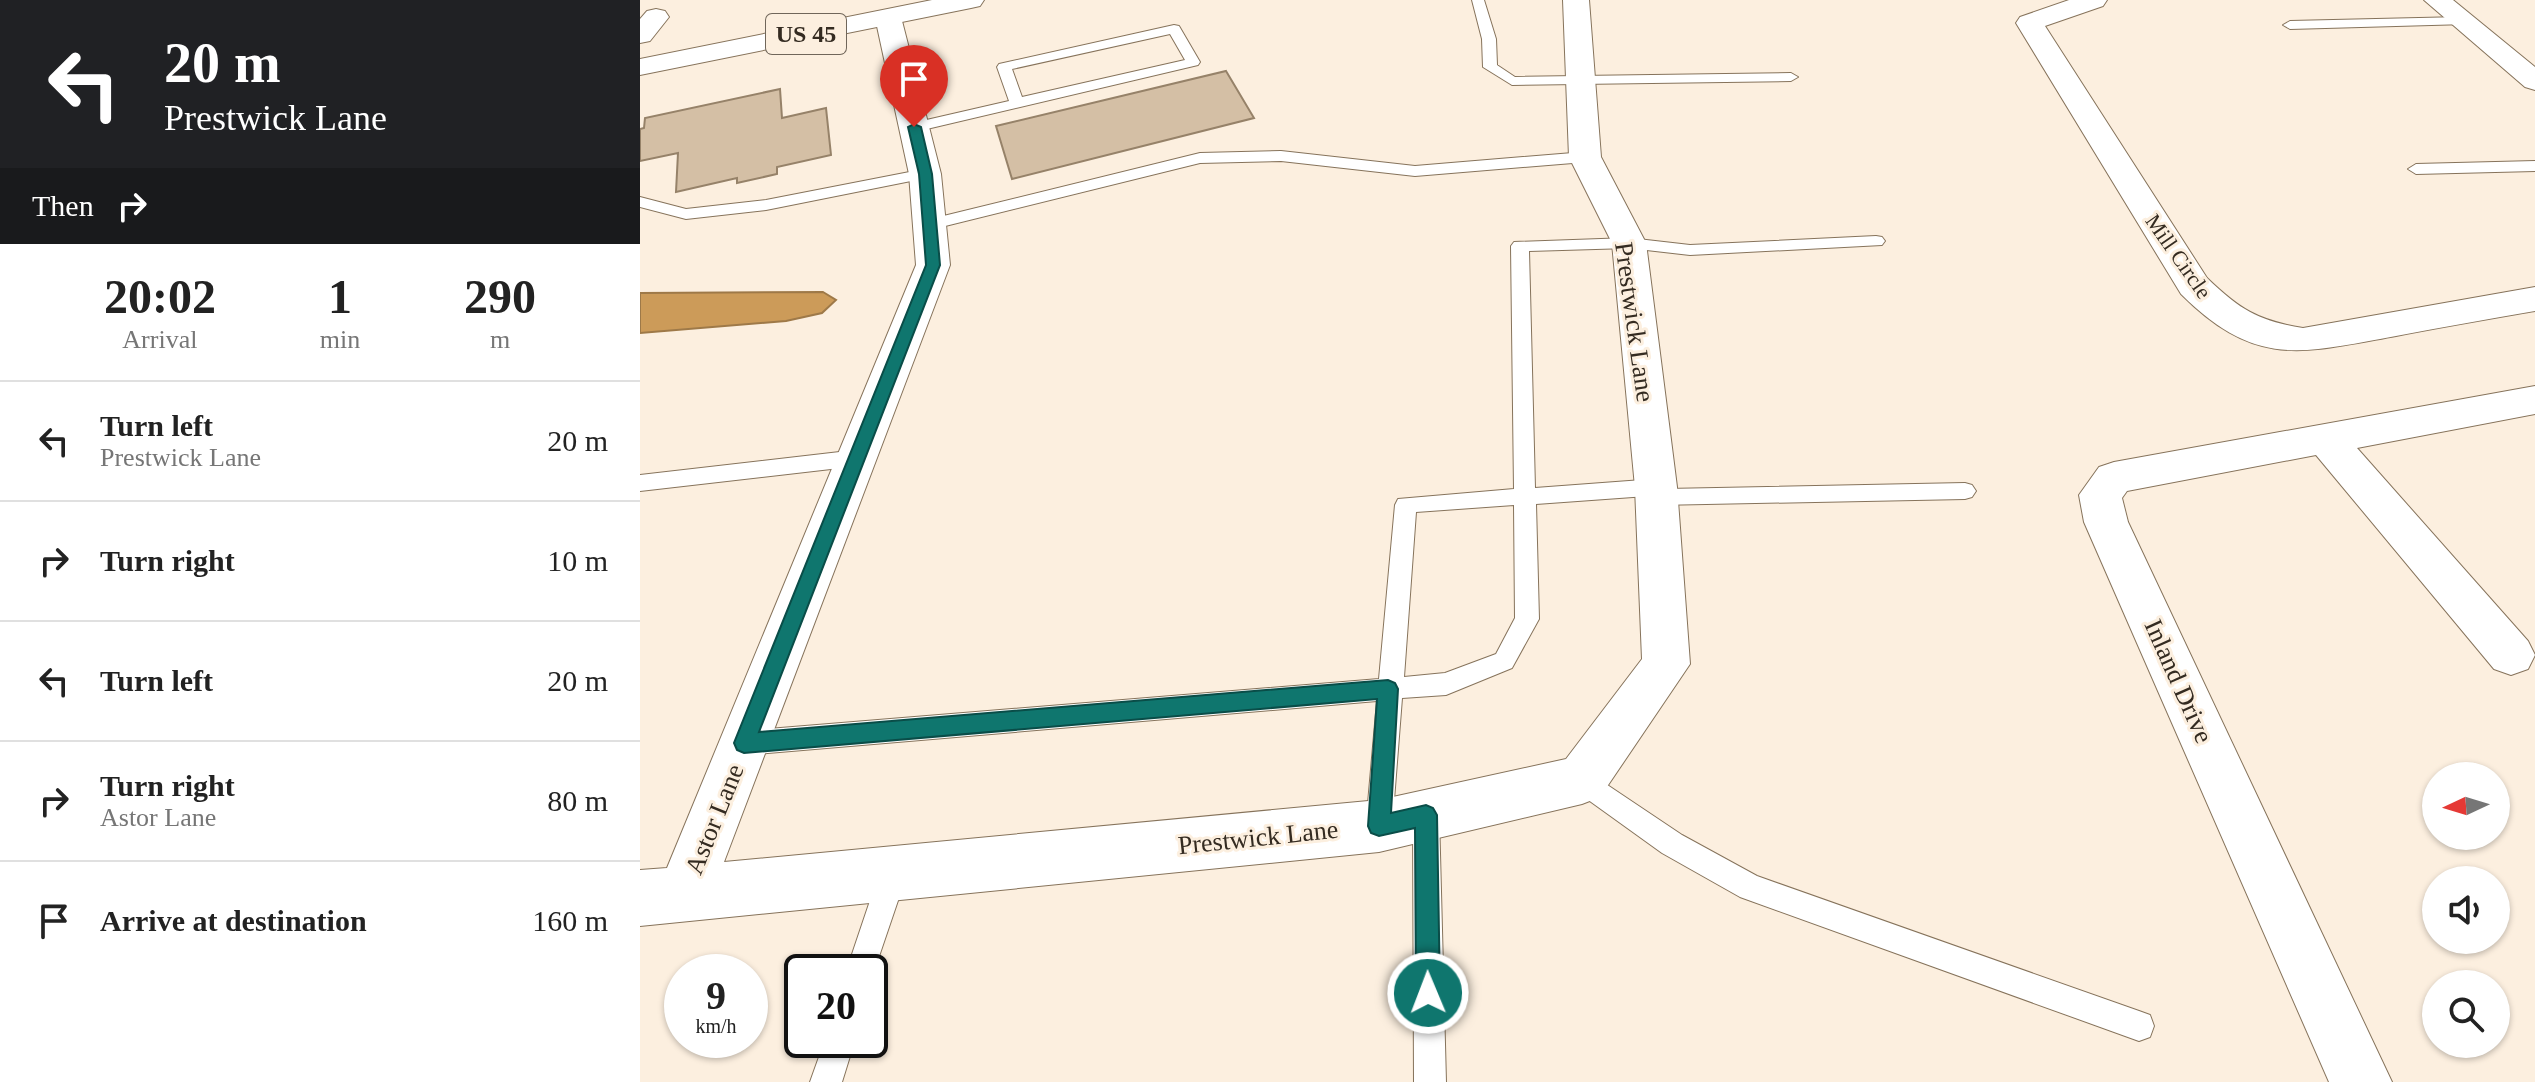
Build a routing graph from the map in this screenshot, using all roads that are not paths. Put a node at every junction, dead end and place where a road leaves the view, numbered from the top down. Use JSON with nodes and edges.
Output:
{"nodes":[{"id":1,"x":971,"y":0,"type":"edge"},
{"id":2,"x":1478,"y":0,"type":"edge"},
{"id":3,"x":1576,"y":0,"type":"edge"},
{"id":4,"x":2094,"y":0,"type":"edge"},
{"id":5,"x":2437,"y":0,"type":"edge"},
{"id":6,"x":888,"y":17,"type":"junction"},
{"id":7,"x":2462,"y":21,"type":"junction"},
{"id":8,"x":2290,"y":25,"type":"dead end"},
{"id":9,"x":640,"y":67,"type":"edge"},
{"id":10,"x":1791,"y":77,"type":"dead end"},
{"id":11,"x":1580,"y":80,"type":"junction"},
{"id":12,"x":2535,"y":81,"type":"edge"},
{"id":13,"x":1017,"y":103,"type":"junction"},
{"id":14,"x":914,"y":127,"type":"junction"},
{"id":15,"x":1585,"y":157,"type":"junction"},
{"id":16,"x":2535,"y":166,"type":"edge"},
{"id":17,"x":2416,"y":169,"type":"dead end"},
{"id":18,"x":925,"y":174,"type":"junction"},
{"id":19,"x":640,"y":202,"type":"edge"},
{"id":20,"x":929,"y":225,"type":"junction"},
{"id":21,"x":1876,"y":241,"type":"dead end"},
{"id":22,"x":1629,"y":243,"type":"junction"},
{"id":23,"x":2535,"y":299,"type":"edge"},
{"id":24,"x":2535,"y":400,"type":"edge"},
{"id":25,"x":2326,"y":440,"type":"junction"},
{"id":26,"x":857,"y":458,"type":"junction"},
{"id":27,"x":640,"y":483,"type":"edge"},
{"id":28,"x":1965,"y":491,"type":"dead end"},
{"id":29,"x":1656,"y":492,"type":"junction"},
{"id":30,"x":1525,"y":497,"type":"junction"},
{"id":31,"x":2511,"y":655,"type":"dead end"},
{"id":32,"x":1388,"y":689,"type":"junction"},
{"id":33,"x":744,"y":743,"type":"junction"},
{"id":34,"x":1582,"y":780,"type":"junction"},
{"id":35,"x":1402,"y":820,"type":"junction"},
{"id":36,"x":893,"y":873,"type":"junction"},
{"id":37,"x":662,"y":896,"type":"edge"},
{"id":38,"x":867,"y":954,"type":"edge"},
{"id":39,"x":2139,"y":1026,"type":"dead end"},
{"id":40,"x":834,"y":1058,"type":"edge"},
{"id":41,"x":826,"y":1082,"type":"edge"},
{"id":42,"x":1430,"y":1082,"type":"edge"},
{"id":43,"x":2361,"y":1082,"type":"edge"}],
"edges":[{"from":1,"to":6,"type":"street","number":"US 45"},
{"from":2,"to":11,"type":"lane"},
{"from":3,"to":11,"type":"street","name":"Prestwick Lane"},
{"from":4,"to":23,"type":"street","name":"Mill Circle"},
{"from":5,"to":7,"type":"street"},
{"from":6,"to":9,"type":"street","number":"US 45"},
{"from":6,"to":14,"type":"street","name":"Astor Lane"},
{"from":7,"to":8,"type":"lane"},
{"from":7,"to":12,"type":"street"},
{"from":10,"to":11,"type":"lane"},
{"from":11,"to":15,"type":"street","name":"Prestwick Lane"},
{"from":13,"to":13,"type":"lane"},
{"from":13,"to":14,"type":"lane"},
{"from":14,"to":18,"type":"street","name":"Astor Lane"},
{"from":15,"to":20,"type":"lane"},
{"from":15,"to":22,"type":"street","name":"Prestwick Lane"},
{"from":16,"to":17,"type":"lane"},
{"from":18,"to":19,"type":"lane"},
{"from":18,"to":20,"type":"street","name":"Astor Lane"},
{"from":20,"to":26,"type":"street","name":"Astor Lane"},
{"from":21,"to":22,"type":"lane"},
{"from":22,"to":29,"type":"street","name":"Prestwick Lane"},
{"from":22,"to":30,"type":"lane"},
{"from":24,"to":25,"type":"street","name":"Inland Drive"},
{"from":25,"to":31,"type":"street"},
{"from":25,"to":43,"type":"street","name":"Inland Drive"},
{"from":26,"to":27,"type":"lane"},
{"from":26,"to":33,"type":"street","name":"Astor Lane"},
{"from":28,"to":29,"type":"lane"},
{"from":29,"to":30,"type":"lane"},
{"from":29,"to":34,"type":"street","name":"Prestwick Lane"},
{"from":30,"to":32,"type":"lane"},
{"from":30,"to":32,"type":"lane"},
{"from":32,"to":33,"type":"lane"},
{"from":32,"to":35,"type":"lane"},
{"from":33,"to":37,"type":"street","name":"Astor Lane"},
{"from":34,"to":35,"type":"street","name":"Prestwick Lane"},
{"from":34,"to":39,"type":"lane"},
{"from":35,"to":36,"type":"street","name":"Prestwick Lane"},
{"from":35,"to":42,"type":"lane"},
{"from":36,"to":37,"type":"street","name":"Prestwick Lane"},
{"from":36,"to":38,"type":"lane"},
{"from":40,"to":41,"type":"lane"}]}
